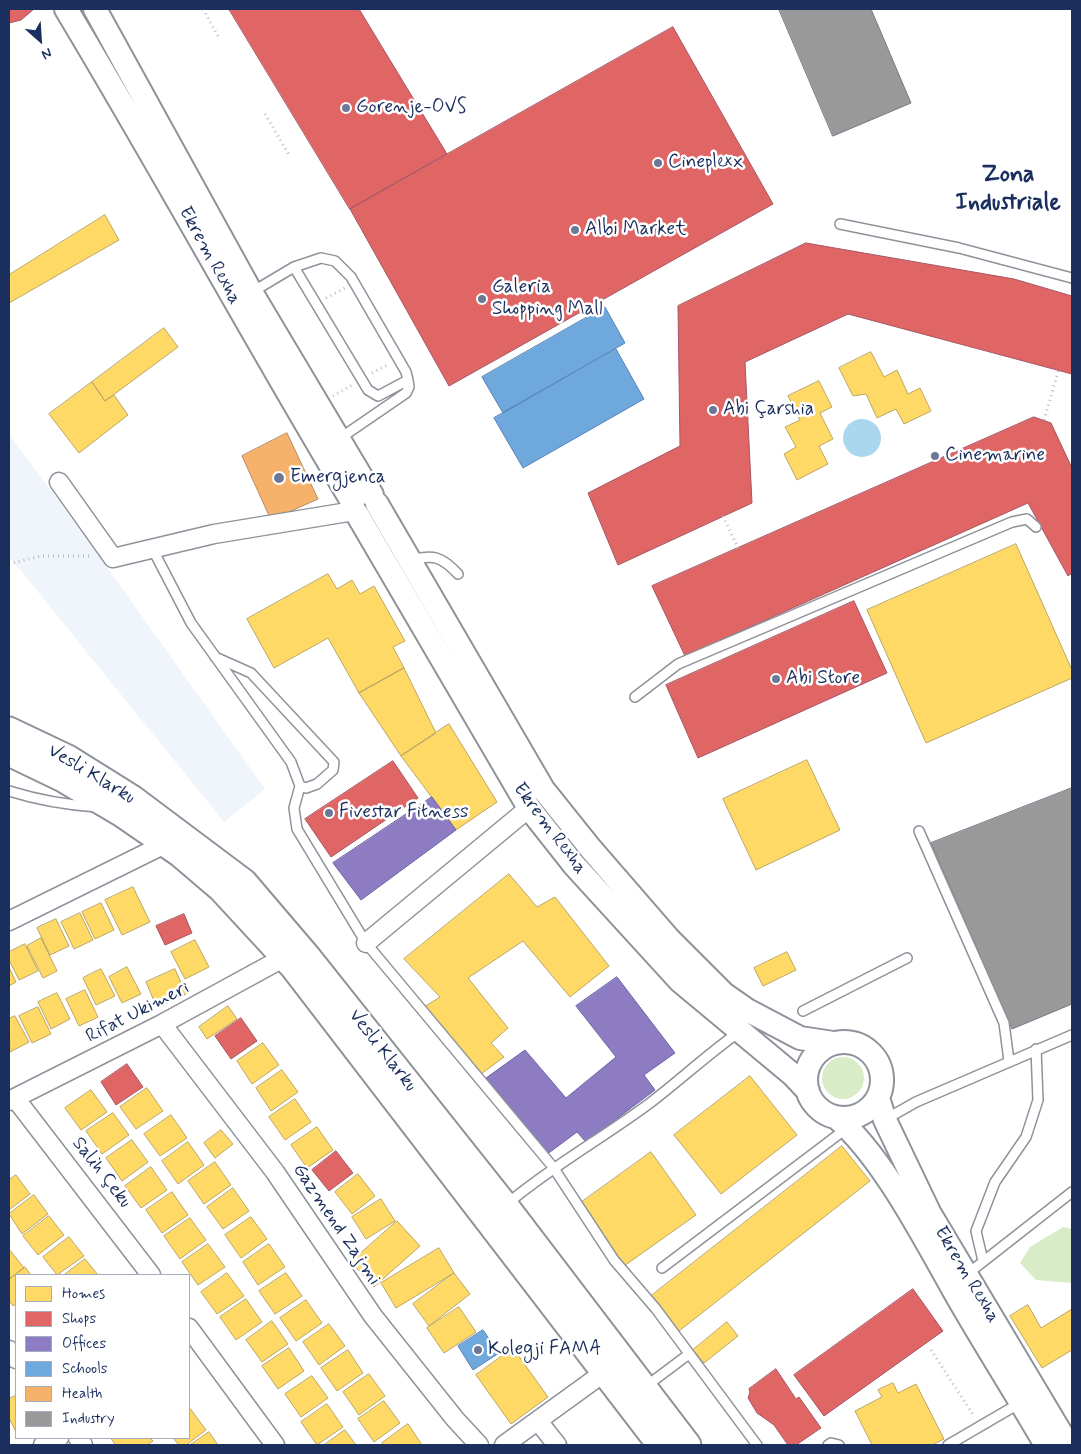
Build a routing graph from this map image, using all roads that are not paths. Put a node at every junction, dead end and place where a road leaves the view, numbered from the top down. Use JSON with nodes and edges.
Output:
{"nodes":[{"id":1,"x":66,"y":9,"type":"edge"},
{"id":2,"x":95,"y":9,"type":"edge"},
{"id":3,"x":840,"y":224,"type":"dead end"},
{"id":4,"x":294,"y":267,"type":"junction"},
{"id":5,"x":1072,"y":278,"type":"edge"},
{"id":6,"x":251,"y":292,"type":"junction"},
{"id":7,"x":408,"y":380,"type":"junction"},
{"id":8,"x":339,"y":439,"type":"junction"},
{"id":9,"x":59,"y":482,"type":"dead end"},
{"id":10,"x":363,"y":505,"type":"junction"},
{"id":11,"x":1036,"y":527,"type":"dead end"},
{"id":12,"x":153,"y":550,"type":"junction"},
{"id":13,"x":411,"y":560,"type":"junction"},
{"id":14,"x":458,"y":574,"type":"dead end"},
{"id":15,"x":215,"y":656,"type":"junction"},
{"id":16,"x":635,"y":697,"type":"dead end"},
{"id":17,"x":9,"y":730,"type":"edge"},
{"id":18,"x":9,"y":753,"type":"edge"},
{"id":19,"x":300,"y":786,"type":"junction"},
{"id":20,"x":9,"y":791,"type":"edge"},
{"id":21,"x":110,"y":808,"type":"junction"},
{"id":22,"x":529,"y":808,"type":"junction"},
{"id":23,"x":919,"y":831,"type":"dead end"},
{"id":24,"x":165,"y":844,"type":"junction"},
{"id":25,"x":9,"y":921,"type":"edge"},
{"id":26,"x":366,"y":943,"type":"junction"},
{"id":27,"x":292,"y":954,"type":"junction"},
{"id":28,"x":907,"y":958,"type":"dead end"},
{"id":29,"x":803,"y":1011,"type":"dead end"},
{"id":30,"x":162,"y":1024,"type":"junction"},
{"id":31,"x":739,"y":1031,"type":"junction"},
{"id":32,"x":1072,"y":1034,"type":"edge"},
{"id":33,"x":834,"y":1043,"type":"junction"},
{"id":34,"x":1036,"y":1050,"type":"junction"},
{"id":35,"x":1009,"y":1061,"type":"junction"},
{"id":36,"x":808,"y":1091,"type":"junction"},
{"id":37,"x":878,"y":1098,"type":"junction"},
{"id":38,"x":12,"y":1100,"type":"edge"},
{"id":39,"x":884,"y":1120,"type":"junction"},
{"id":40,"x":842,"y":1122,"type":"junction"},
{"id":41,"x":553,"y":1167,"type":"junction"},
{"id":42,"x":1072,"y":1192,"type":"edge"},
{"id":43,"x":505,"y":1205,"type":"junction"},
{"id":44,"x":983,"y":1261,"type":"junction"},
{"id":45,"x":662,"y":1268,"type":"dead end"},
{"id":46,"x":150,"y":1274,"type":"edge"},
{"id":47,"x":966,"y":1276,"type":"junction"},
{"id":48,"x":190,"y":1329,"type":"edge"},
{"id":49,"x":689,"y":1354,"type":"junction"},
{"id":50,"x":613,"y":1366,"type":"junction"},
{"id":51,"x":643,"y":1387,"type":"junction"},
{"id":52,"x":1020,"y":1403,"type":"junction"},
{"id":53,"x":538,"y":1421,"type":"junction"},
{"id":54,"x":56,"y":1439,"type":"edge"},
{"id":55,"x":43,"y":1445,"type":"edge"},
{"id":56,"x":275,"y":1445,"type":"edge"},
{"id":57,"x":479,"y":1445,"type":"edge"},
{"id":58,"x":504,"y":1445,"type":"edge"},
{"id":59,"x":557,"y":1445,"type":"edge"},
{"id":60,"x":660,"y":1445,"type":"edge"},
{"id":61,"x":688,"y":1445,"type":"edge"},
{"id":62,"x":758,"y":1445,"type":"edge"},
{"id":63,"x":828,"y":1445,"type":"edge"},
{"id":64,"x":839,"y":1445,"type":"edge"},
{"id":65,"x":948,"y":1445,"type":"edge"},
{"id":66,"x":1046,"y":1445,"type":"edge"},
{"id":67,"x":1068,"y":1445,"type":"edge"}],
"edges":[{"from":1,"to":10,"type":"street","name":"Ekrem Rexha"},
{"from":2,"to":6,"type":"street","name":"Ekrem Rexha"},
{"from":3,"to":5,"type":"lane"},
{"from":4,"to":6,"type":"lane"},
{"from":4,"to":7,"type":"lane"},
{"from":4,"to":7,"type":"lane"},
{"from":6,"to":8,"type":"street","name":"Ekrem Rexha"},
{"from":7,"to":8,"type":"lane"},
{"from":8,"to":10,"type":"street","name":"Ekrem Rexha"},
{"from":9,"to":12,"type":"street"},
{"from":10,"to":12,"type":"street"},
{"from":10,"to":13,"type":"street","name":"Ekrem Rexha"},
{"from":10,"to":22,"type":"street","name":"Ekrem Rexha"},
{"from":11,"to":16,"type":"lane"},
{"from":12,"to":15,"type":"lane"},
{"from":13,"to":14,"type":"lane"},
{"from":13,"to":33,"type":"street","name":"Ekrem Rexha"},
{"from":15,"to":19,"type":"lane"},
{"from":15,"to":19,"type":"lane"},
{"from":17,"to":27,"type":"main road","name":"Vesli Klarku"},
{"from":18,"to":21,"type":"main road","name":"Vesli Klarku"},
{"from":19,"to":26,"type":"lane"},
{"from":20,"to":21,"type":"lane"},
{"from":21,"to":24,"type":"main road","name":"Vesli Klarku"},
{"from":22,"to":26,"type":"street"},
{"from":22,"to":31,"type":"street","name":"Ekrem Rexha"},
{"from":23,"to":35,"type":"lane"},
{"from":24,"to":25,"type":"street"},
{"from":24,"to":27,"type":"main road","name":"Vesli Klarku"},
{"from":26,"to":41,"type":"lane"},
{"from":27,"to":30,"type":"street","name":"Rifat Ukimeri"},
{"from":27,"to":43,"type":"main road","name":"Vesli Klarku"},
{"from":27,"to":50,"type":"main road","name":"Vesli Klarku"},
{"from":28,"to":29,"type":"lane"},
{"from":30,"to":38,"type":"street","name":"Rifat Ukimeri"},
{"from":30,"to":57,"type":"street","name":"Gazmend Zajmi"},
{"from":31,"to":36,"type":"street","name":"Ekrem Rexha"},
{"from":31,"to":41,"type":"lane"},
{"from":32,"to":34,"type":"lane"},
{"from":33,"to":36,"type":"street"},
{"from":33,"to":37,"type":"street","name":"Ekrem Rexha"},
{"from":34,"to":35,"type":"lane"},
{"from":34,"to":44,"type":"lane"},
{"from":35,"to":39,"type":"lane"},
{"from":36,"to":40,"type":"street","name":"Ekrem Rexha"},
{"from":37,"to":39,"type":"street","name":"Ekrem Rexha"},
{"from":37,"to":40,"type":"street"},
{"from":38,"to":46,"type":"street","name":"Salih Çeku"},
{"from":39,"to":47,"type":"street","name":"Ekrem Rexha"},
{"from":40,"to":45,"type":"lane"},
{"from":40,"to":52,"type":"street","name":"Ekrem Rexha"},
{"from":41,"to":43,"type":"lane"},
{"from":41,"to":49,"type":"lane"},
{"from":42,"to":44,"type":"lane"},
{"from":43,"to":50,"type":"main road","name":"Vesli Klarku"},
{"from":44,"to":47,"type":"lane"},
{"from":47,"to":67,"type":"street","name":"Ekrem Rexha"},
{"from":48,"to":56,"type":"street"},
{"from":49,"to":51,"type":"lane"},
{"from":49,"to":62,"type":"lane"},
{"from":50,"to":51,"type":"main road","name":"Vesli Klarku"},
{"from":50,"to":53,"type":"street"},
{"from":50,"to":60,"type":"main road","name":"Vesli Klarku"},
{"from":51,"to":61,"type":"main road","name":"Vesli Klarku"},
{"from":52,"to":65,"type":"lane"},
{"from":52,"to":66,"type":"street","name":"Ekrem Rexha"},
{"from":53,"to":58,"type":"street"},
{"from":53,"to":59,"type":"street"},
{"from":54,"to":55,"type":"street"},
{"from":63,"to":64,"type":"lane"}]}
